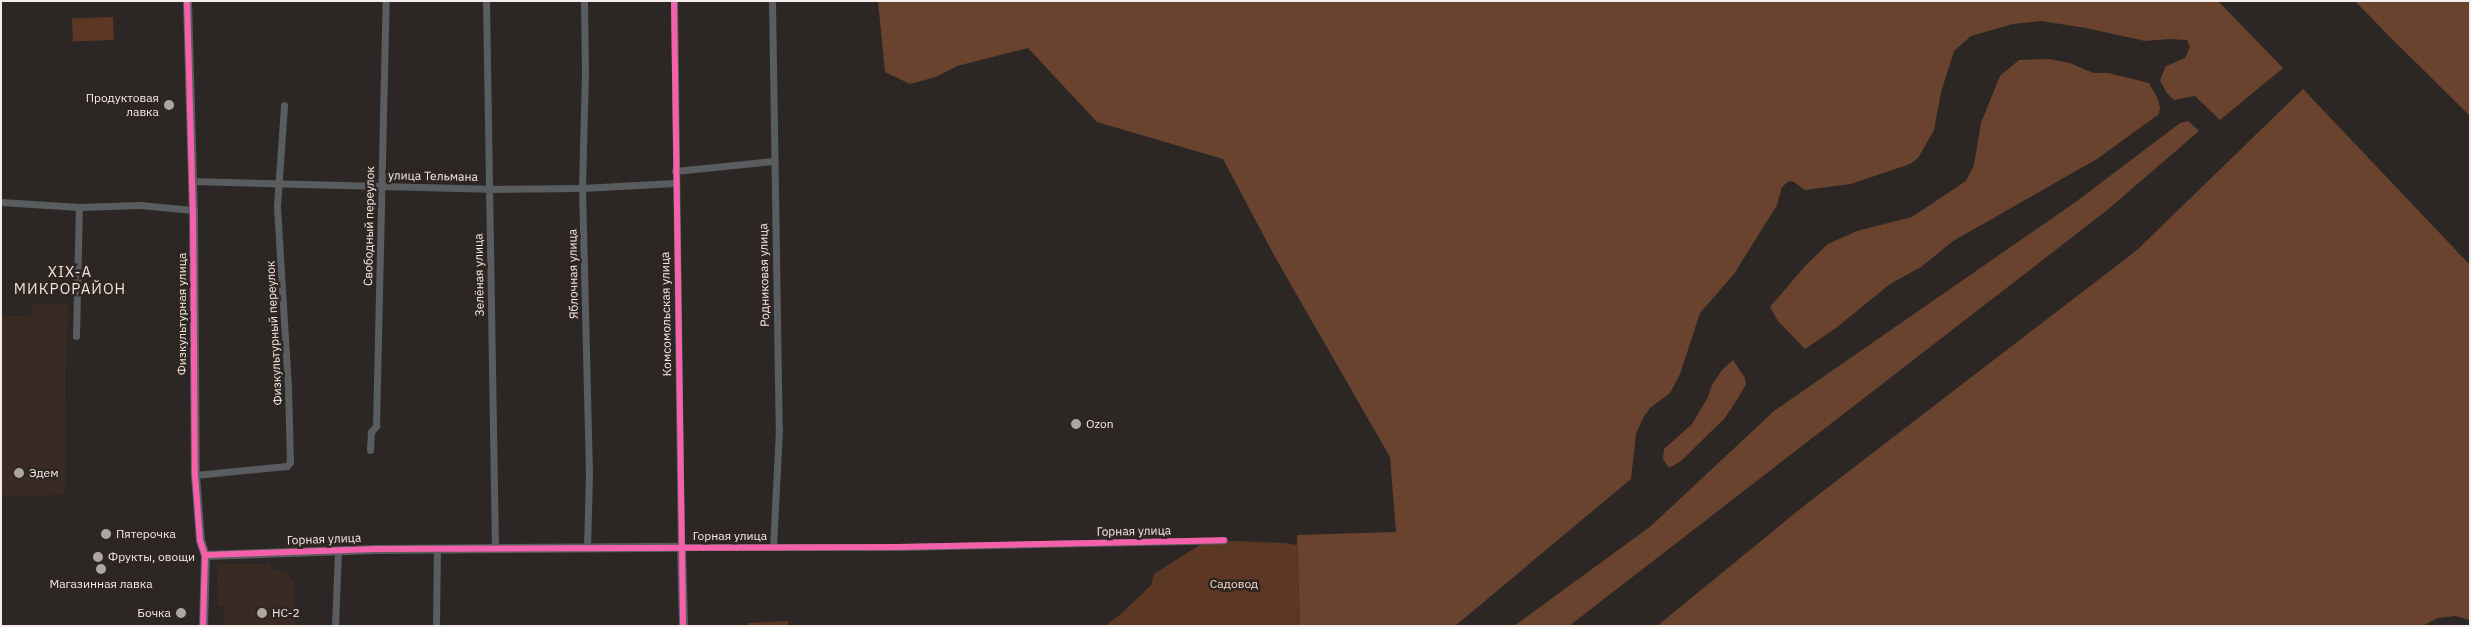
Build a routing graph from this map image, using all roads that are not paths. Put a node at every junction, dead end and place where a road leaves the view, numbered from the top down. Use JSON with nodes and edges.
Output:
{"nodes":[{"id":1,"x":187,"y":1,"type":"edge"},
{"id":2,"x":386,"y":1,"type":"edge"},
{"id":3,"x":486,"y":1,"type":"edge"},
{"id":4,"x":584,"y":1,"type":"edge"},
{"id":5,"x":674,"y":1,"type":"edge"},
{"id":6,"x":772,"y":1,"type":"edge"},
{"id":7,"x":284,"y":105,"type":"dead end"},
{"id":8,"x":773,"y":161,"type":"junction"},
{"id":9,"x":675,"y":171,"type":"junction"},
{"id":10,"x":191,"y":181,"type":"junction"},
{"id":11,"x":675,"y":183,"type":"junction"},
{"id":12,"x":277,"y":184,"type":"junction"},
{"id":13,"x":380,"y":186,"type":"junction"},
{"id":14,"x":582,"y":188,"type":"junction"},
{"id":15,"x":488,"y":189,"type":"junction"},
{"id":16,"x":1,"y":202,"type":"edge"},
{"id":17,"x":79,"y":207,"type":"junction"},
{"id":18,"x":193,"y":210,"type":"junction"},
{"id":19,"x":76,"y":336,"type":"dead end"},
{"id":20,"x":370,"y":450,"type":"dead end"},
{"id":21,"x":195,"y":476,"type":"junction"},
{"id":22,"x":1224,"y":540,"type":"dead end"},
{"id":23,"x":588,"y":547,"type":"junction"},
{"id":24,"x":681,"y":547,"type":"junction"},
{"id":25,"x":773,"y":547,"type":"junction"},
{"id":26,"x":437,"y":548,"type":"junction"},
{"id":27,"x":495,"y":548,"type":"junction"},
{"id":28,"x":338,"y":550,"type":"junction"},
{"id":29,"x":204,"y":554,"type":"junction"},
{"id":30,"x":203,"y":626,"type":"edge"},
{"id":31,"x":335,"y":626,"type":"edge"},
{"id":32,"x":436,"y":626,"type":"edge"},
{"id":33,"x":683,"y":626,"type":"edge"}],
"edges":[{"from":1,"to":10,"type":"street","name":"Физкультурная улица"},
{"from":2,"to":13,"type":"street","name":"Свободный переулок"},
{"from":3,"to":15,"type":"street","name":"Зелёная улица"},
{"from":4,"to":14,"type":"street","name":"Яблочная улица"},
{"from":5,"to":9,"type":"street","name":"Комсомольская улица"},
{"from":6,"to":8,"type":"street","name":"Родниковая улица"},
{"from":7,"to":12,"type":"street","name":"Физкультурный переулок"},
{"from":8,"to":9,"type":"street"},
{"from":8,"to":25,"type":"street","name":"Родниковая улица"},
{"from":9,"to":11,"type":"street","name":"Комсомольская улица"},
{"from":10,"to":12,"type":"street","name":"улица Тельмана"},
{"from":10,"to":18,"type":"street","name":"Физкультурная улица"},
{"from":11,"to":14,"type":"street","name":"улица Тельмана"},
{"from":11,"to":24,"type":"street","name":"Комсомольская улица"},
{"from":12,"to":13,"type":"street","name":"улица Тельмана"},
{"from":12,"to":21,"type":"street","name":"Физкультурный переулок"},
{"from":13,"to":15,"type":"street","name":"улица Тельмана"},
{"from":13,"to":20,"type":"street","name":"Свободный переулок"},
{"from":14,"to":15,"type":"street","name":"улица Тельмана"},
{"from":14,"to":23,"type":"street","name":"Яблочная улица"},
{"from":15,"to":27,"type":"street","name":"Зелёная улица"},
{"from":16,"to":17,"type":"street"},
{"from":17,"to":18,"type":"street"},
{"from":17,"to":19,"type":"street"},
{"from":18,"to":21,"type":"street","name":"Физкультурная улица"},
{"from":21,"to":29,"type":"street","name":"Физкультурная улица"},
{"from":22,"to":25,"type":"street","name":"Горная улица"},
{"from":23,"to":24,"type":"street","name":"Горная улица"},
{"from":23,"to":27,"type":"street","name":"Горная улица"},
{"from":24,"to":25,"type":"street","name":"Горная улица"},
{"from":24,"to":33,"type":"street","name":"Комсомольская улица"},
{"from":26,"to":27,"type":"street","name":"Горная улица"},
{"from":26,"to":28,"type":"street","name":"Горная улица"},
{"from":26,"to":32,"type":"street"},
{"from":28,"to":29,"type":"street","name":"Горная улица"},
{"from":28,"to":31,"type":"street"},
{"from":29,"to":30,"type":"street","name":"Физкультурная улица"}]}
